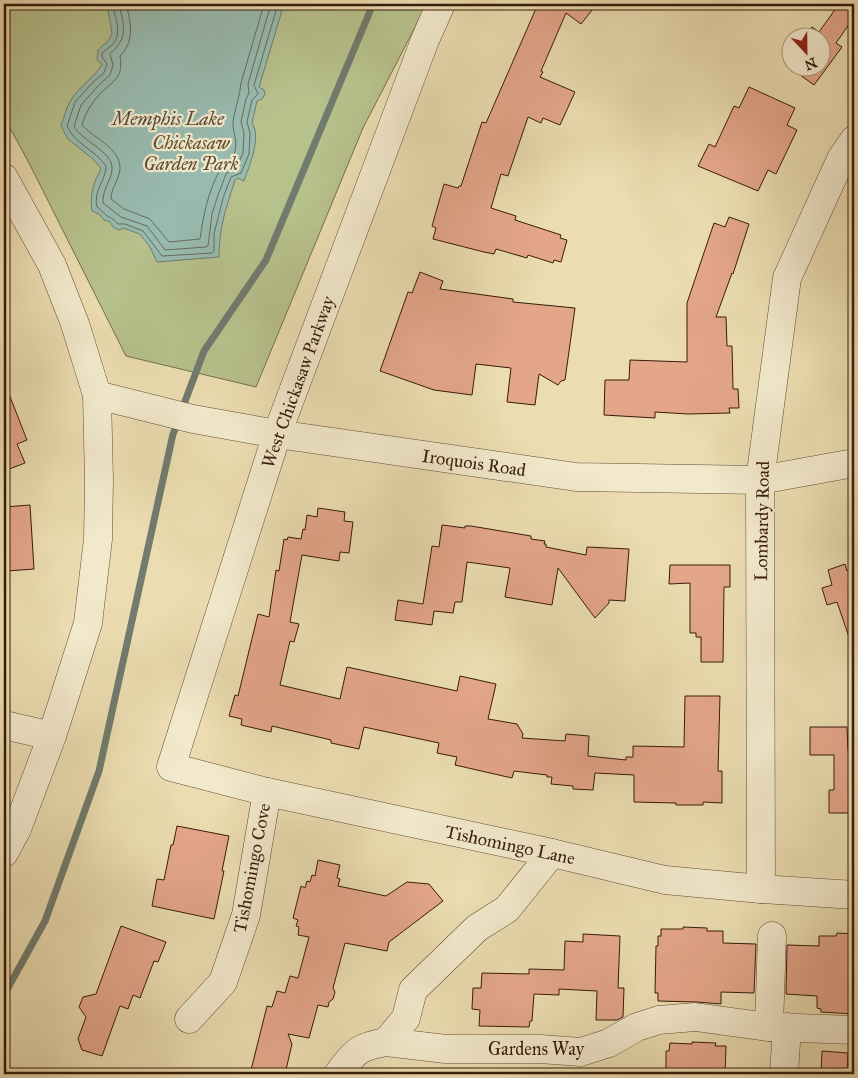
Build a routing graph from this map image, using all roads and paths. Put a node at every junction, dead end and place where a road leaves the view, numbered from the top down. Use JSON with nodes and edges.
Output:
{"nodes":[{"id":1,"x":441,"y":4,"type":"edge"},
{"id":2,"x":854,"y":140,"type":"edge"},
{"id":3,"x":4,"y":178,"type":"edge"},
{"id":4,"x":97,"y":395,"type":"junction"},
{"id":5,"x":277,"y":434,"type":"junction"},
{"id":6,"x":854,"y":463,"type":"edge"},
{"id":7,"x":760,"y":480,"type":"junction"},
{"id":8,"x":4,"y":725,"type":"edge"},
{"id":9,"x":52,"y":736,"type":"junction"},
{"id":10,"x":171,"y":767,"type":"joint"},
{"id":11,"x":267,"y":792,"type":"junction"},
{"id":12,"x":4,"y":853,"type":"edge"},
{"id":13,"x":552,"y":853,"type":"junction"},
{"id":14,"x":760,"y":890,"type":"junction"},
{"id":15,"x":854,"y":895,"type":"edge"},
{"id":16,"x":772,"y":936,"type":"dead end"},
{"id":17,"x":189,"y":1019,"type":"dead end"},
{"id":18,"x":778,"y":1027,"type":"junction"},
{"id":19,"x":854,"y":1030,"type":"edge"},
{"id":20,"x":386,"y":1042,"type":"junction"},
{"id":21,"x":338,"y":1074,"type":"edge"},
{"id":22,"x":784,"y":1074,"type":"edge"}],
"edges":[{"from":1,"to":5,"type":"street","name":"West Chickasaw Parkway"},
{"from":2,"to":7,"type":"street","name":"Lombardy Road"},
{"from":3,"to":4,"type":"street"},
{"from":4,"to":5,"type":"street","name":"Iroquois Road"},
{"from":4,"to":9,"type":"street"},
{"from":5,"to":7,"type":"street","name":"Iroquois Road"},
{"from":5,"to":10,"type":"street","name":"West Chickasaw Parkway"},
{"from":6,"to":7,"type":"street","name":"Iroquois Road"},
{"from":7,"to":14,"type":"street","name":"Lombardy Road"},
{"from":8,"to":9,"type":"street"},
{"from":9,"to":12,"type":"street"},
{"from":10,"to":11,"type":"street","name":"Tishomingo Lane"},
{"from":11,"to":13,"type":"street","name":"Tishomingo Lane"},
{"from":11,"to":17,"type":"street","name":"Tishomingo Cove"},
{"from":13,"to":14,"type":"street","name":"Tishomingo Lane"},
{"from":13,"to":20,"type":"street"},
{"from":14,"to":15,"type":"street","name":"Tishomingo Lane"},
{"from":16,"to":18,"type":"street"},
{"from":18,"to":19,"type":"street","name":"Gardens Way"},
{"from":18,"to":20,"type":"street","name":"Gardens Way"},
{"from":18,"to":22,"type":"street"},
{"from":20,"to":21,"type":"street"}]}
